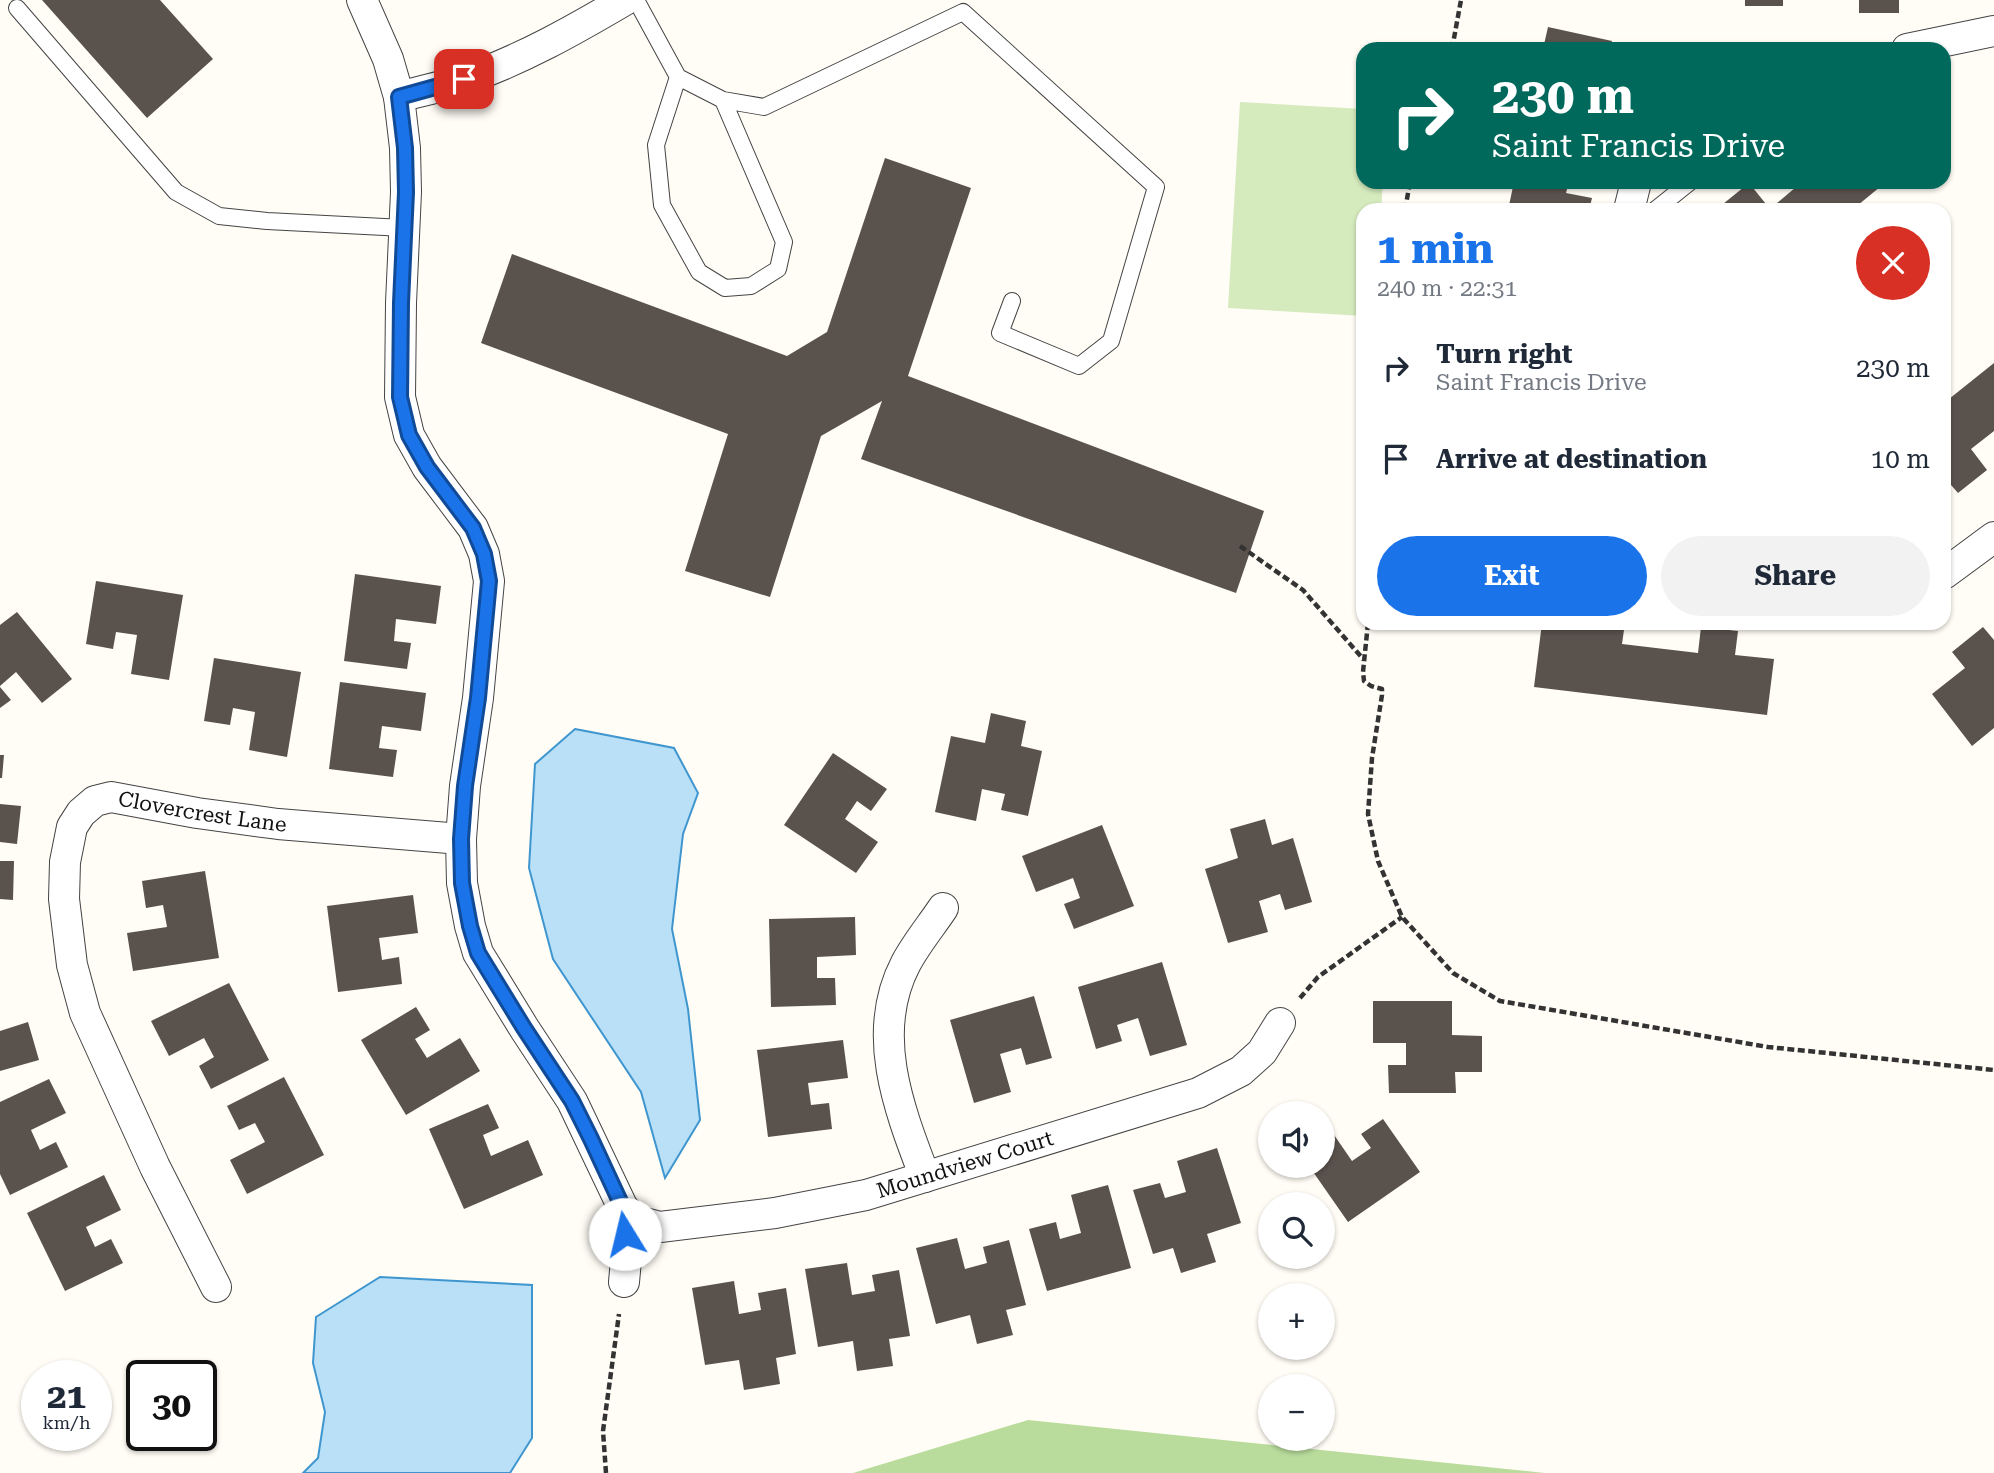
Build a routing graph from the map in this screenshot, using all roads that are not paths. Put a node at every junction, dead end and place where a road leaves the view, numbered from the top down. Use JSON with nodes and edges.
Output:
{"nodes":[{"id":1,"x":362,"y":0,"type":"edge"},
{"id":2,"x":625,"y":0,"type":"edge"},
{"id":3,"x":636,"y":0,"type":"edge"},
{"id":4,"x":17,"y":8,"type":"dead end"},
{"id":5,"x":1994,"y":31,"type":"edge"},
{"id":6,"x":1941,"y":42,"type":"edge"},
{"id":7,"x":678,"y":77,"type":"junction"},
{"id":8,"x":399,"y":97,"type":"junction"},
{"id":9,"x":723,"y":100,"type":"junction"},
{"id":10,"x":1681,"y":189,"type":"edge"},
{"id":11,"x":1664,"y":203,"type":"edge"},
{"id":12,"x":404,"y":228,"type":"junction"},
{"id":13,"x":1012,"y":301,"type":"dead end"},
{"id":14,"x":1994,"y":537,"type":"edge"},
{"id":15,"x":1951,"y":570,"type":"edge"},
{"id":16,"x":461,"y":839,"type":"junction"},
{"id":17,"x":943,"y":908,"type":"dead end"},
{"id":18,"x":1280,"y":1023,"type":"road end"},
{"id":19,"x":925,"y":1177,"type":"junction"},
{"id":20,"x":623,"y":1208,"type":"junction"},
{"id":21,"x":624,"y":1282,"type":"road end"},
{"id":22,"x":216,"y":1287,"type":"dead end"}],
"edges":[{"from":1,"to":8,"type":"street"},
{"from":2,"to":8,"type":"street"},
{"from":3,"to":7,"type":"lane"},
{"from":4,"to":12,"type":"lane"},
{"from":5,"to":6,"type":"street"},
{"from":7,"to":9,"type":"lane"},
{"from":7,"to":9,"type":"lane"},
{"from":8,"to":12,"type":"street"},
{"from":9,"to":13,"type":"lane"},
{"from":10,"to":11,"type":"lane"},
{"from":12,"to":16,"type":"street"},
{"from":14,"to":15,"type":"street"},
{"from":16,"to":20,"type":"street"},
{"from":16,"to":22,"type":"street","name":"Clovercrest Lane"},
{"from":17,"to":19,"type":"street"},
{"from":18,"to":19,"type":"street","name":"Moundview Court"},
{"from":19,"to":20,"type":"street","name":"Moundview Court"},
{"from":20,"to":21,"type":"street"}]}
